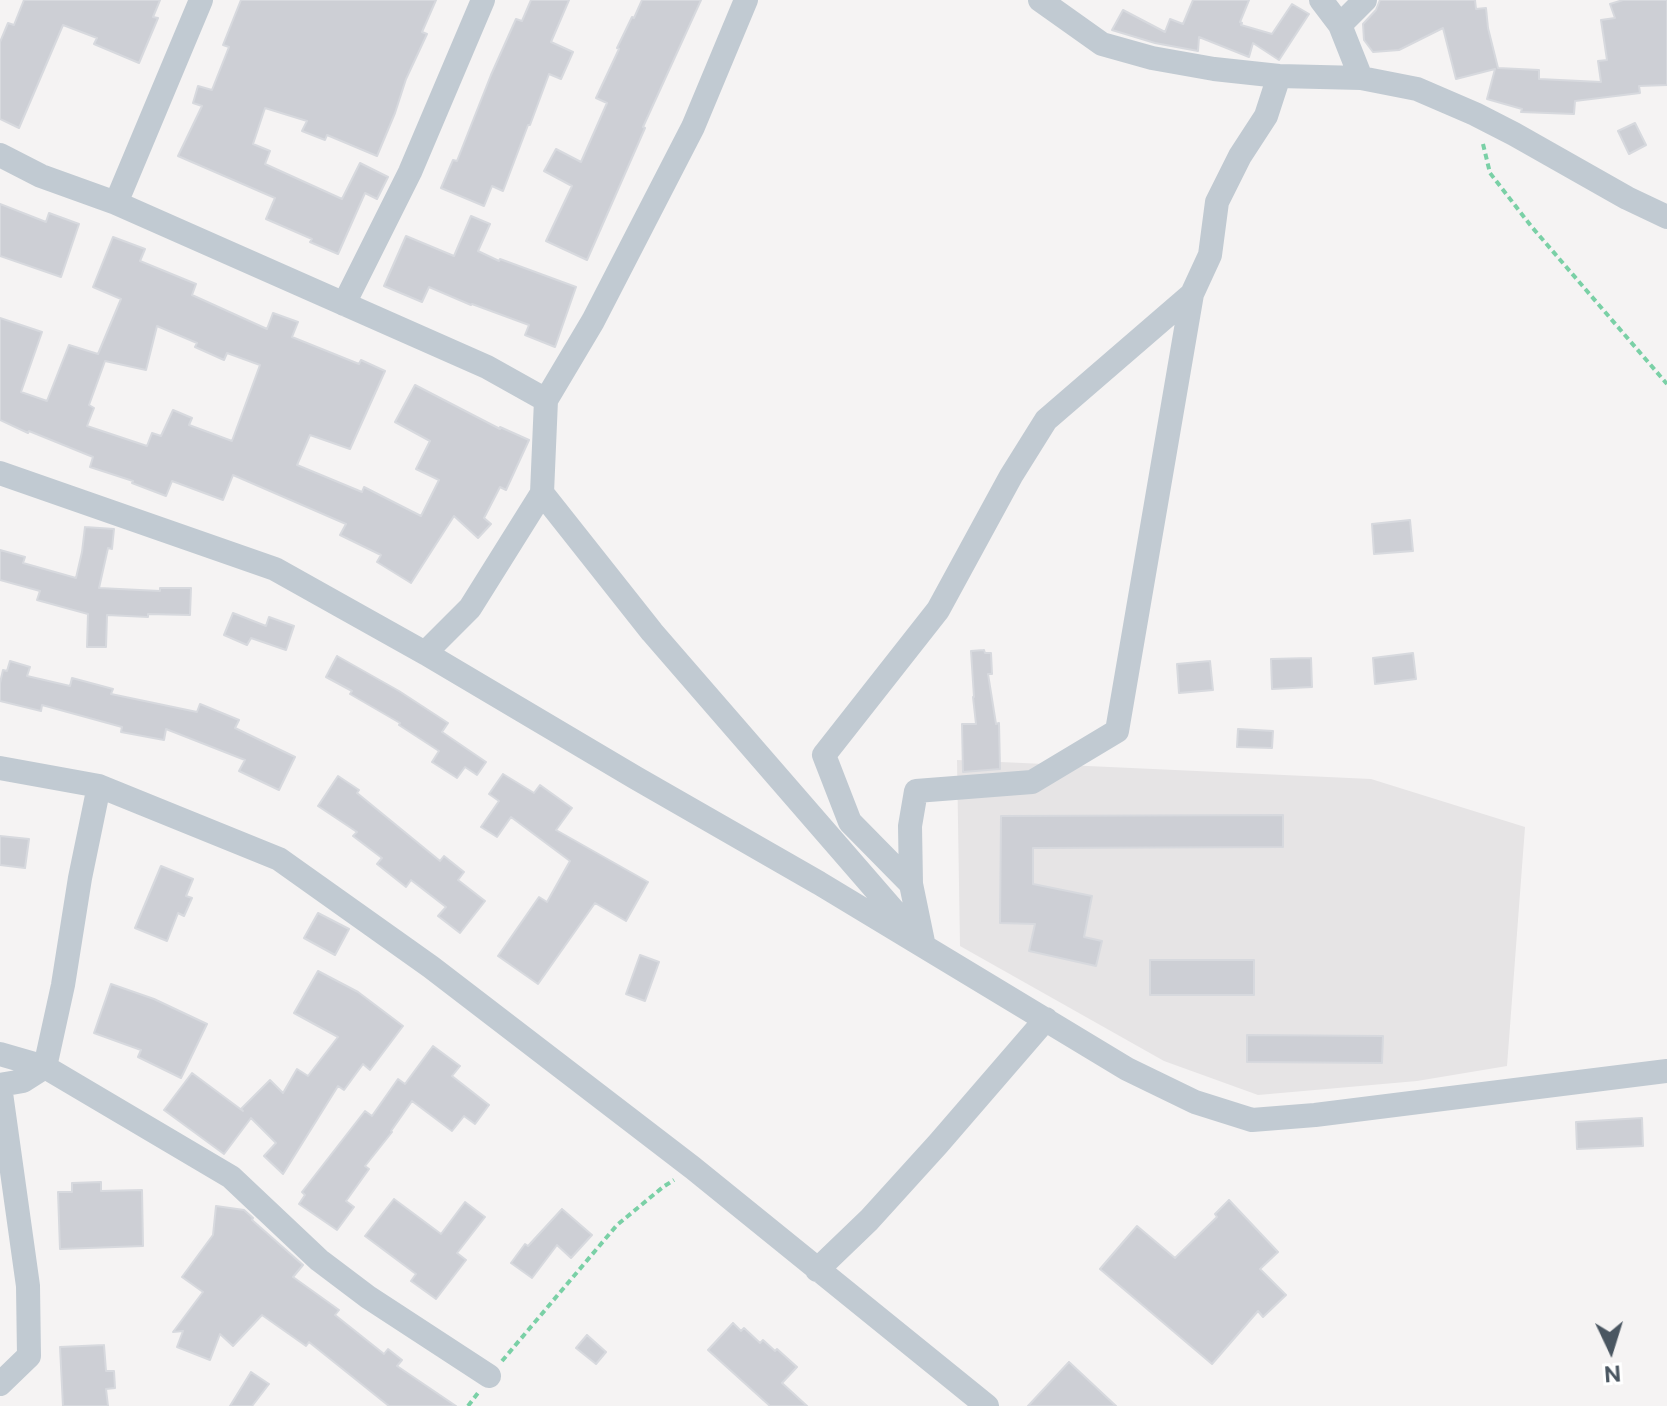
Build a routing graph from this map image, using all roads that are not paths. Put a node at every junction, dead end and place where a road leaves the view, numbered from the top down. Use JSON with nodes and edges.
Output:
{"nodes":[{"id":1,"x":201,"y":0,"type":"edge"},
{"id":2,"x":483,"y":0,"type":"edge"},
{"id":3,"x":746,"y":0,"type":"edge"},
{"id":4,"x":1040,"y":0,"type":"edge"},
{"id":5,"x":1321,"y":0,"type":"edge"},
{"id":6,"x":1365,"y":0,"type":"edge"},
{"id":7,"x":1340,"y":25,"type":"junction"},
{"id":8,"x":1279,"y":76,"type":"junction"},
{"id":9,"x":1361,"y":78,"type":"junction"},
{"id":10,"x":0,"y":155,"type":"edge"},
{"id":11,"x":116,"y":203,"type":"junction"},
{"id":12,"x":1667,"y":217,"type":"edge"},
{"id":13,"x":1192,"y":294,"type":"junction"},
{"id":14,"x":344,"y":304,"type":"junction"},
{"id":15,"x":546,"y":400,"type":"junction"},
{"id":16,"x":0,"y":473,"type":"edge"},
{"id":17,"x":542,"y":493,"type":"junction"},
{"id":18,"x":425,"y":653,"type":"junction"},
{"id":19,"x":0,"y":768,"type":"edge"},
{"id":20,"x":99,"y":786,"type":"junction"},
{"id":21,"x":911,"y":884,"type":"junction"},
{"id":22,"x":923,"y":944,"type":"junction"},
{"id":23,"x":1046,"y":1019,"type":"junction"},
{"id":24,"x":0,"y":1054,"type":"edge"},
{"id":25,"x":45,"y":1067,"type":"junction"},
{"id":26,"x":1667,"y":1071,"type":"edge"},
{"id":27,"x":0,"y":1085,"type":"edge"},
{"id":28,"x":817,"y":1270,"type":"junction"},
{"id":29,"x":489,"y":1376,"type":"road end"},
{"id":30,"x":0,"y":1384,"type":"edge"},
{"id":31,"x":987,"y":1406,"type":"edge"}],
"edges":[{"from":1,"to":11,"type":"street"},
{"from":2,"to":14,"type":"street"},
{"from":3,"to":15,"type":"street"},
{"from":4,"to":8,"type":"street"},
{"from":5,"to":7,"type":"street"},
{"from":6,"to":7,"type":"street"},
{"from":7,"to":9,"type":"street"},
{"from":8,"to":9,"type":"street"},
{"from":8,"to":13,"type":"street"},
{"from":9,"to":12,"type":"street"},
{"from":10,"to":11,"type":"street"},
{"from":11,"to":14,"type":"street"},
{"from":13,"to":21,"type":"street"},
{"from":13,"to":21,"type":"street"},
{"from":14,"to":15,"type":"street"},
{"from":15,"to":17,"type":"street"},
{"from":16,"to":18,"type":"street"},
{"from":17,"to":18,"type":"street"},
{"from":17,"to":22,"type":"street"},
{"from":18,"to":22,"type":"street"},
{"from":19,"to":20,"type":"street"},
{"from":20,"to":25,"type":"street"},
{"from":20,"to":28,"type":"street"},
{"from":21,"to":22,"type":"street"},
{"from":22,"to":23,"type":"street"},
{"from":23,"to":26,"type":"street"},
{"from":23,"to":28,"type":"street"},
{"from":24,"to":25,"type":"street"},
{"from":25,"to":27,"type":"street"},
{"from":25,"to":29,"type":"street"},
{"from":27,"to":30,"type":"street"},
{"from":28,"to":31,"type":"street"}]}
